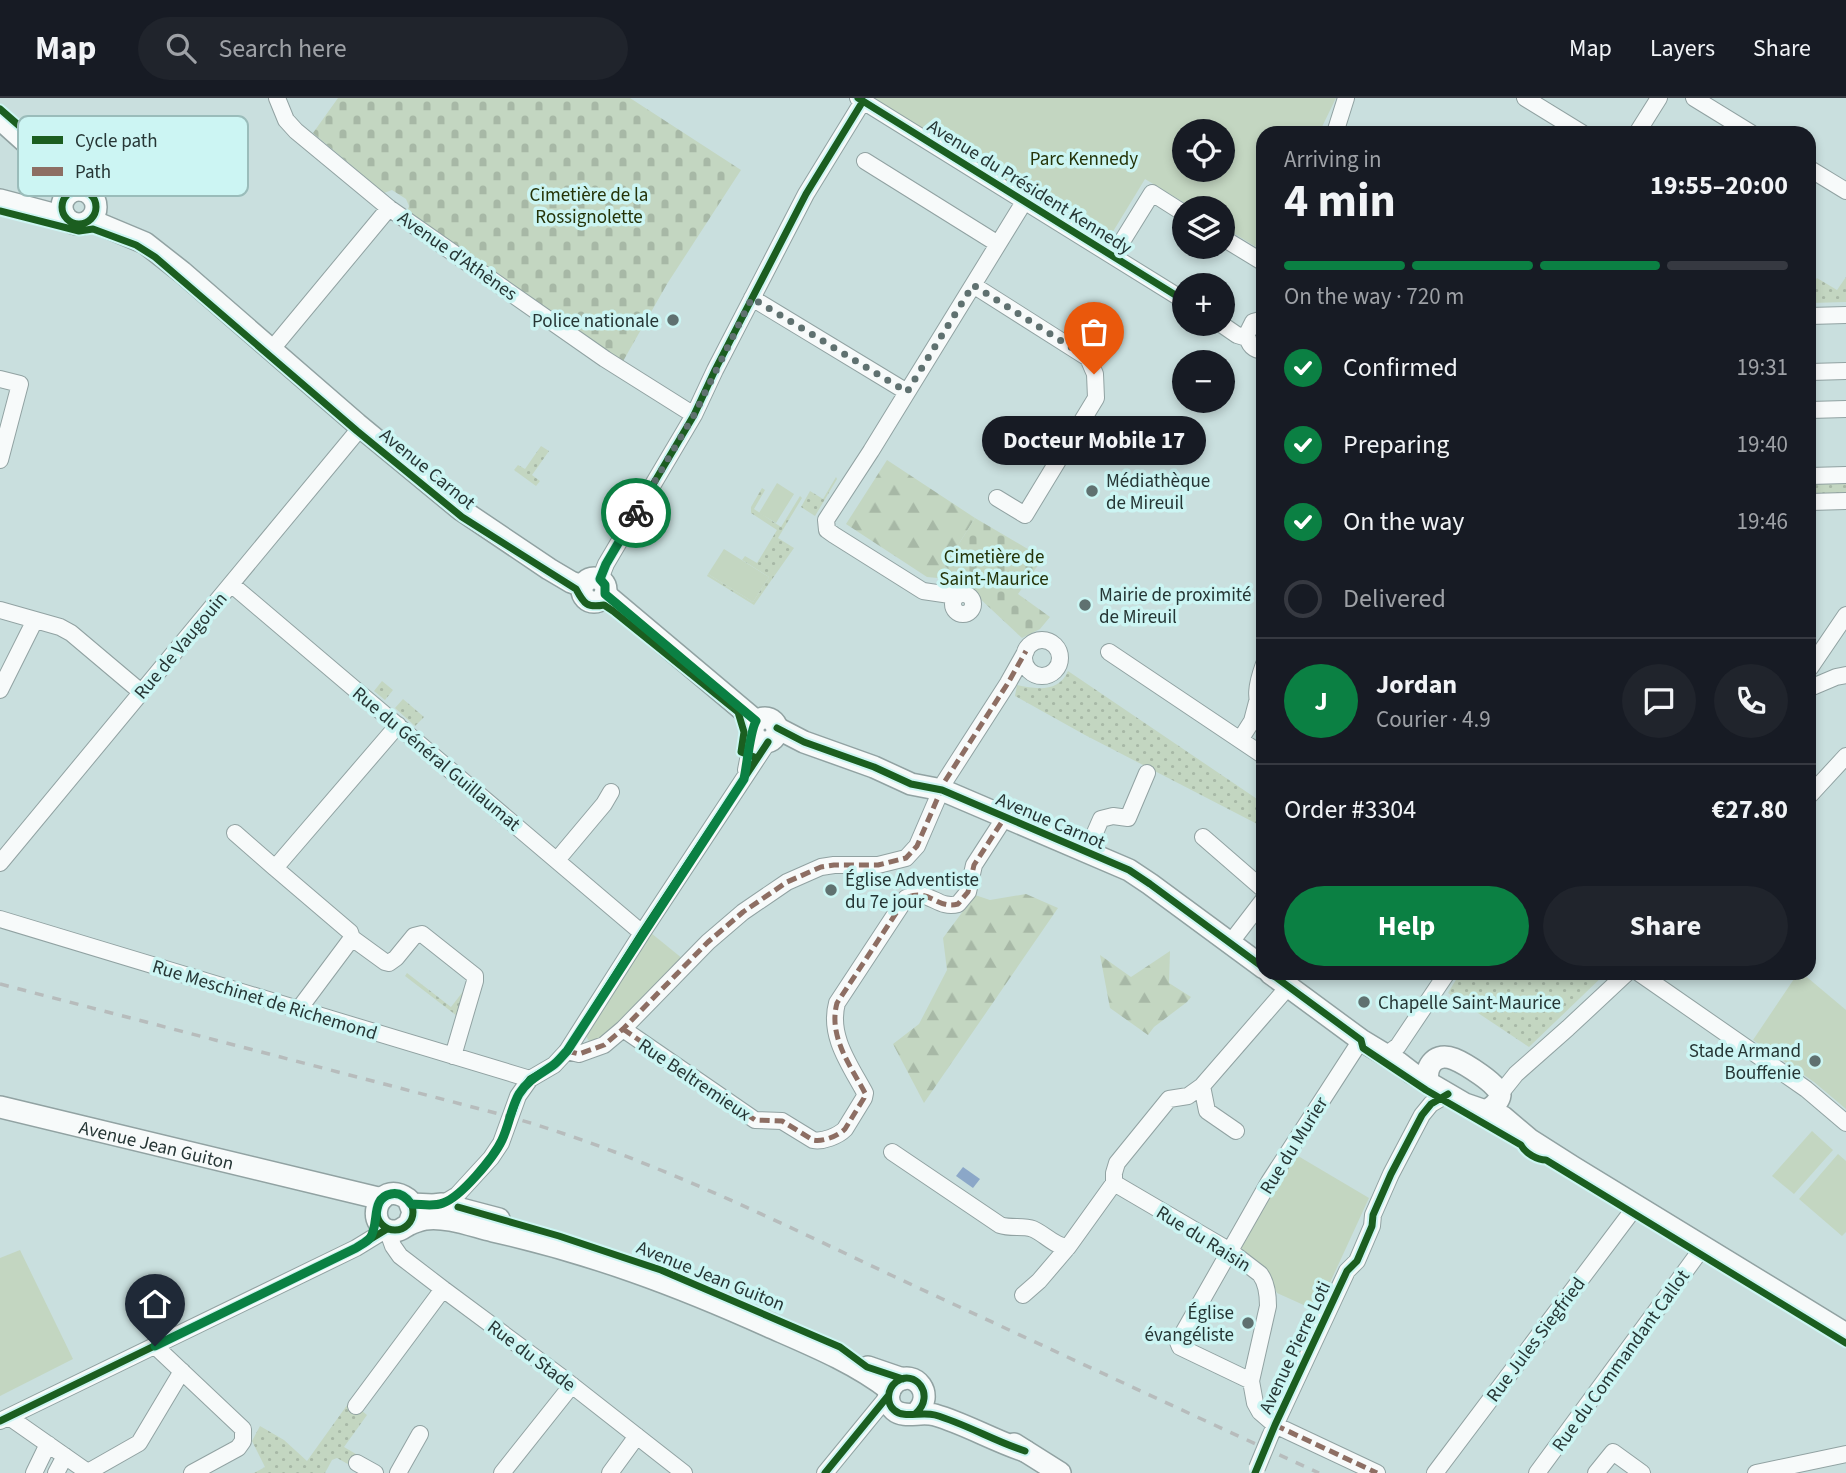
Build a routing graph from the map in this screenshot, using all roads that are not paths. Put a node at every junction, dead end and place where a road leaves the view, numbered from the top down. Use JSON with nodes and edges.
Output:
{"nodes":[{"id":1,"x":277,"y":98,"type":"edge"},
{"id":2,"x":1346,"y":98,"type":"edge"},
{"id":3,"x":1525,"y":98,"type":"edge"},
{"id":4,"x":1659,"y":98,"type":"edge"},
{"id":5,"x":1695,"y":98,"type":"edge"},
{"id":6,"x":860,"y":100,"type":"edge"},
{"id":7,"x":0,"y":119,"type":"edge"},
{"id":8,"x":1337,"y":126,"type":"edge"},
{"id":9,"x":1571,"y":126,"type":"edge"},
{"id":10,"x":1641,"y":126,"type":"edge"},
{"id":11,"x":1740,"y":126,"type":"edge"},
{"id":12,"x":18,"y":135,"type":"edge"},
{"id":13,"x":865,"y":161,"type":"dead end"},
{"id":14,"x":1816,"y":173,"type":"edge"},
{"id":15,"x":1846,"y":191,"type":"edge"},
{"id":16,"x":69,"y":196,"type":"edge"},
{"id":17,"x":78,"y":196,"type":"edge"},
{"id":18,"x":92,"y":196,"type":"edge"},
{"id":19,"x":0,"y":200,"type":"edge"},
{"id":20,"x":69,"y":201,"type":"junction"},
{"id":21,"x":1024,"y":202,"type":"junction"},
{"id":22,"x":1172,"y":206,"type":"edge"},
{"id":23,"x":389,"y":208,"type":"junction"},
{"id":24,"x":93,"y":215,"type":"junction"},
{"id":25,"x":998,"y":244,"type":"junction"},
{"id":26,"x":1235,"y":245,"type":"edge"},
{"id":27,"x":1112,"y":256,"type":"junction"},
{"id":28,"x":1256,"y":258,"type":"edge"},
{"id":29,"x":973,"y":285,"type":"junction"},
{"id":30,"x":1172,"y":293,"type":"edge"},
{"id":31,"x":752,"y":298,"type":"junction"},
{"id":32,"x":1846,"y":315,"type":"edge"},
{"id":33,"x":1816,"y":316,"type":"edge"},
{"id":34,"x":1254,"y":328,"type":"edge"},
{"id":35,"x":272,"y":349,"type":"junction"},
{"id":36,"x":1256,"y":349,"type":"edge"},
{"id":37,"x":1846,"y":371,"type":"edge"},
{"id":38,"x":1816,"y":372,"type":"edge"},
{"id":39,"x":0,"y":379,"type":"edge"},
{"id":40,"x":907,"y":392,"type":"junction"},
{"id":41,"x":1846,"y":409,"type":"edge"},
{"id":42,"x":1816,"y":410,"type":"edge"},
{"id":43,"x":694,"y":415,"type":"junction"},
{"id":44,"x":360,"y":427,"type":"junction"},
{"id":45,"x":3,"y":438,"type":"edge"},
{"id":46,"x":0,"y":460,"type":"edge"},
{"id":47,"x":1846,"y":475,"type":"edge"},
{"id":48,"x":1816,"y":476,"type":"edge"},
{"id":49,"x":997,"y":498,"type":"dead end"},
{"id":50,"x":1846,"y":501,"type":"edge"},
{"id":51,"x":1816,"y":504,"type":"edge"},
{"id":52,"x":231,"y":584,"type":"junction"},
{"id":53,"x":596,"y":587,"type":"junction"},
{"id":54,"x":957,"y":596,"type":"dead end"},
{"id":55,"x":0,"y":610,"type":"edge"},
{"id":56,"x":1846,"y":615,"type":"edge"},
{"id":57,"x":35,"y":620,"type":"junction"},
{"id":58,"x":1026,"y":651,"type":"dead end"},
{"id":59,"x":1110,"y":652,"type":"dead end"},
{"id":60,"x":1816,"y":670,"type":"edge"},
{"id":61,"x":1846,"y":675,"type":"edge"},
{"id":62,"x":1816,"y":677,"type":"edge"},
{"id":63,"x":0,"y":690,"type":"edge"},
{"id":64,"x":141,"y":692,"type":"junction"},
{"id":65,"x":1256,"y":716,"type":"edge"},
{"id":66,"x":398,"y":725,"type":"junction"},
{"id":67,"x":765,"y":733,"type":"junction"},
{"id":68,"x":1256,"y":733,"type":"edge"},
{"id":69,"x":1245,"y":743,"type":"junction"},
{"id":70,"x":1256,"y":751,"type":"edge"},
{"id":71,"x":1846,"y":756,"type":"edge"},
{"id":72,"x":1147,"y":773,"type":"dead end"},
{"id":73,"x":1816,"y":788,"type":"edge"},
{"id":74,"x":942,"y":790,"type":"junction"},
{"id":75,"x":611,"y":792,"type":"dead end"},
{"id":76,"x":1005,"y":817,"type":"junction"},
{"id":77,"x":235,"y":833,"type":"dead end"},
{"id":78,"x":1203,"y":837,"type":"dead end"},
{"id":79,"x":1087,"y":851,"type":"junction"},
{"id":80,"x":557,"y":860,"type":"junction"},
{"id":81,"x":0,"y":863,"type":"edge"},
{"id":82,"x":275,"y":867,"type":"junction"},
{"id":83,"x":1256,"y":883,"type":"edge"},
{"id":84,"x":1256,"y":910,"type":"edge"},
{"id":85,"x":0,"y":919,"type":"edge"},
{"id":86,"x":642,"y":933,"type":"junction"},
{"id":87,"x":352,"y":938,"type":"junction"},
{"id":88,"x":1231,"y":943,"type":"junction"},
{"id":89,"x":1256,"y":962,"type":"edge"},
{"id":90,"x":1279,"y":980,"type":"edge"},
{"id":91,"x":1442,"y":980,"type":"edge"},
{"id":92,"x":1618,"y":980,"type":"edge"},
{"id":93,"x":1649,"y":980,"type":"edge"},
{"id":94,"x":1288,"y":987,"type":"junction"},
{"id":95,"x":299,"y":1009,"type":"junction"},
{"id":96,"x":623,"y":1029,"type":"junction"},
{"id":97,"x":1361,"y":1040,"type":"junction"},
{"id":98,"x":567,"y":1051,"type":"junction"},
{"id":99,"x":453,"y":1056,"type":"junction"},
{"id":100,"x":1392,"y":1059,"type":"junction"},
{"id":101,"x":1428,"y":1074,"type":"junction"},
{"id":102,"x":530,"y":1079,"type":"junction"},
{"id":103,"x":1202,"y":1086,"type":"junction"},
{"id":104,"x":1448,"y":1094,"type":"junction"},
{"id":105,"x":1496,"y":1101,"type":"junction"},
{"id":106,"x":0,"y":1107,"type":"edge"},
{"id":107,"x":1422,"y":1115,"type":"junction"},
{"id":108,"x":1846,"y":1122,"type":"edge"},
{"id":109,"x":1236,"y":1131,"type":"dead end"},
{"id":110,"x":892,"y":1153,"type":"dead end"},
{"id":111,"x":1114,"y":1183,"type":"junction"},
{"id":112,"x":448,"y":1206,"type":"junction"},
{"id":113,"x":1636,"y":1206,"type":"junction"},
{"id":114,"x":389,"y":1219,"type":"junction"},
{"id":115,"x":1068,"y":1247,"type":"junction"},
{"id":116,"x":1703,"y":1247,"type":"junction"},
{"id":117,"x":1230,"y":1251,"type":"junction"},
{"id":118,"x":443,"y":1289,"type":"junction"},
{"id":119,"x":1023,"y":1295,"type":"dead end"},
{"id":120,"x":1846,"y":1334,"type":"edge"},
{"id":121,"x":155,"y":1346,"type":"junction"},
{"id":122,"x":183,"y":1371,"type":"junction"},
{"id":123,"x":1251,"y":1381,"type":"junction"},
{"id":124,"x":572,"y":1385,"type":"junction"},
{"id":125,"x":899,"y":1398,"type":"junction"},
{"id":126,"x":356,"y":1406,"type":"dead end"},
{"id":127,"x":4,"y":1419,"type":"edge"},
{"id":128,"x":1273,"y":1430,"type":"junction"},
{"id":129,"x":420,"y":1434,"type":"dead end"},
{"id":130,"x":637,"y":1436,"type":"junction"},
{"id":131,"x":48,"y":1444,"type":"junction"},
{"id":132,"x":1025,"y":1451,"type":"junction"},
{"id":133,"x":1846,"y":1454,"type":"edge"},
{"id":134,"x":65,"y":1456,"type":"junction"},
{"id":135,"x":357,"y":1463,"type":"dead end"},
{"id":136,"x":1256,"y":1471,"type":"edge"},
{"id":137,"x":89,"y":1472,"type":"edge"},
{"id":138,"x":34,"y":1473,"type":"edge"},
{"id":139,"x":56,"y":1473,"type":"edge"},
{"id":140,"x":192,"y":1473,"type":"edge"},
{"id":141,"x":376,"y":1473,"type":"edge"},
{"id":142,"x":398,"y":1473,"type":"edge"},
{"id":143,"x":502,"y":1473,"type":"edge"},
{"id":144,"x":610,"y":1473,"type":"edge"},
{"id":145,"x":684,"y":1473,"type":"edge"},
{"id":146,"x":825,"y":1473,"type":"edge"},
{"id":147,"x":1060,"y":1473,"type":"edge"},
{"id":148,"x":1377,"y":1473,"type":"edge"},
{"id":149,"x":1435,"y":1473,"type":"edge"},
{"id":150,"x":1536,"y":1473,"type":"edge"},
{"id":151,"x":1596,"y":1473,"type":"edge"},
{"id":152,"x":1642,"y":1473,"type":"edge"},
{"id":153,"x":1756,"y":1473,"type":"edge"}],
"edges":[{"from":1,"to":23,"type":"street","name":"Avenue d'Athènes"},
{"from":2,"to":8,"type":"street"},
{"from":3,"to":9,"type":"street"},
{"from":4,"to":10,"type":"street"},
{"from":5,"to":11,"type":"street"},
{"from":6,"to":21,"type":"street","name":"Avenue du Président Kennedy"},
{"from":6,"to":31,"type":"street"},
{"from":7,"to":12,"type":"main road"},
{"from":13,"to":25,"type":"street"},
{"from":14,"to":15,"type":"street"},
{"from":16,"to":20,"type":"main road"},
{"from":17,"to":20,"type":"main road"},
{"from":18,"to":24,"type":"main road"},
{"from":19,"to":20,"type":"main road"},
{"from":20,"to":24,"type":"main road"},
{"from":21,"to":25,"type":"street"},
{"from":21,"to":27,"type":"street","name":"Avenue du Président Kennedy"},
{"from":22,"to":27,"type":"street"},
{"from":23,"to":35,"type":"street"},
{"from":23,"to":43,"type":"street","name":"Avenue d'Athènes"},
{"from":24,"to":35,"type":"main road","name":"Avenue Carnot"},
{"from":25,"to":29,"type":"street"},
{"from":26,"to":28,"type":"street"},
{"from":27,"to":30,"type":"street","name":"Avenue du Président Kennedy"},
{"from":29,"to":40,"type":"street"},
{"from":29,"to":49,"type":"street"},
{"from":31,"to":40,"type":"street"},
{"from":31,"to":43,"type":"street"},
{"from":32,"to":33,"type":"street"},
{"from":34,"to":36,"type":"street"},
{"from":35,"to":44,"type":"main road","name":"Avenue Carnot"},
{"from":37,"to":38,"type":"street"},
{"from":39,"to":45,"type":"street"},
{"from":40,"to":54,"type":"street"},
{"from":41,"to":42,"type":"street"},
{"from":43,"to":53,"type":"street"},
{"from":44,"to":52,"type":"street","name":"Rue de Vaugouin"},
{"from":44,"to":53,"type":"main road","name":"Avenue Carnot"},
{"from":45,"to":46,"type":"street"},
{"from":47,"to":48,"type":"street"},
{"from":50,"to":51,"type":"street"},
{"from":52,"to":64,"type":"street","name":"Rue de Vaugouin"},
{"from":52,"to":66,"type":"street","name":"Rue du Général Guillaumat"},
{"from":53,"to":67,"type":"main road","name":"Avenue Carnot"},
{"from":55,"to":57,"type":"street"},
{"from":56,"to":60,"type":"street"},
{"from":57,"to":63,"type":"street"},
{"from":57,"to":64,"type":"street"},
{"from":58,"to":74,"type":"street"},
{"from":59,"to":69,"type":"street"},
{"from":61,"to":62,"type":"street"},
{"from":64,"to":81,"type":"street","name":"Rue de Vaugouin"},
{"from":65,"to":69,"type":"street"},
{"from":66,"to":80,"type":"street","name":"Rue du Général Guillaumat"},
{"from":66,"to":82,"type":"street"},
{"from":67,"to":74,"type":"main road","name":"Avenue Carnot"},
{"from":67,"to":86,"type":"street"},
{"from":68,"to":69,"type":"street"},
{"from":69,"to":70,"type":"street"},
{"from":71,"to":73,"type":"street"},
{"from":72,"to":79,"type":"street"},
{"from":74,"to":76,"type":"main road","name":"Avenue Carnot"},
{"from":74,"to":96,"type":"street"},
{"from":75,"to":80,"type":"street"},
{"from":76,"to":79,"type":"main road","name":"Avenue Carnot"},
{"from":76,"to":96,"type":"street","name":"Rue Beltremieux"},
{"from":77,"to":82,"type":"street"},
{"from":78,"to":83,"type":"street"},
{"from":79,"to":88,"type":"main road","name":"Avenue Carnot"},
{"from":80,"to":86,"type":"street","name":"Rue du Général Guillaumat"},
{"from":82,"to":87,"type":"street"},
{"from":84,"to":88,"type":"street"},
{"from":85,"to":95,"type":"street","name":"Rue Meschinet de Richemond"},
{"from":86,"to":98,"type":"street"},
{"from":87,"to":95,"type":"street"},
{"from":87,"to":99,"type":"street"},
{"from":88,"to":89,"type":"main road","name":"Avenue Carnot"},
{"from":90,"to":94,"type":"main road"},
{"from":91,"to":100,"type":"street"},
{"from":92,"to":105,"type":"street"},
{"from":93,"to":108,"type":"street"},
{"from":94,"to":97,"type":"main road"},
{"from":94,"to":103,"type":"street"},
{"from":95,"to":99,"type":"street","name":"Rue Meschinet de Richemond"},
{"from":96,"to":98,"type":"street"},
{"from":97,"to":100,"type":"main road"},
{"from":97,"to":117,"type":"street","name":"Rue du Murier"},
{"from":98,"to":102,"type":"street"},
{"from":99,"to":102,"type":"street","name":"Rue Meschinet de Richemond"},
{"from":100,"to":101,"type":"main road"},
{"from":101,"to":104,"type":"main road"},
{"from":101,"to":105,"type":"main road"},
{"from":101,"to":107,"type":"street","name":"Avenue Pierre Loti"},
{"from":102,"to":112,"type":"street"},
{"from":103,"to":109,"type":"street"},
{"from":103,"to":111,"type":"street"},
{"from":104,"to":105,"type":"main road"},
{"from":104,"to":107,"type":"street","name":"Avenue Pierre Loti"},
{"from":105,"to":113,"type":"main road"},
{"from":106,"to":114,"type":"main road","name":"Avenue Jean Guiton"},
{"from":107,"to":128,"type":"street","name":"Avenue Pierre Loti"},
{"from":110,"to":115,"type":"street"},
{"from":111,"to":115,"type":"street"},
{"from":111,"to":117,"type":"street","name":"Rue du Raisin"},
{"from":112,"to":114,"type":"main road","name":"Avenue Jean Guiton"},
{"from":112,"to":125,"type":"main road","name":"Avenue Jean Guiton"},
{"from":113,"to":116,"type":"main road"},
{"from":113,"to":149,"type":"street","name":"Rue Jules Siegfried"},
{"from":114,"to":118,"type":"street","name":"Rue du Stade"},
{"from":114,"to":121,"type":"street"},
{"from":115,"to":119,"type":"street"},
{"from":116,"to":120,"type":"main road"},
{"from":116,"to":150,"type":"street","name":"Rue du Commandant Callot"},
{"from":117,"to":123,"type":"street","name":"Rue du Raisin"},
{"from":117,"to":123,"type":"street","name":"Rue du Murier"},
{"from":118,"to":124,"type":"street","name":"Rue du Stade"},
{"from":118,"to":126,"type":"street"},
{"from":121,"to":122,"type":"street"},
{"from":121,"to":127,"type":"street"},
{"from":122,"to":137,"type":"street"},
{"from":122,"to":140,"type":"street"},
{"from":123,"to":128,"type":"street"},
{"from":124,"to":130,"type":"street","name":"Rue du Stade"},
{"from":124,"to":143,"type":"street"},
{"from":125,"to":132,"type":"main road","name":"Avenue Jean Guiton"},
{"from":125,"to":132,"type":"main road","name":"Avenue Jean Guiton"},
{"from":125,"to":146,"type":"street"},
{"from":127,"to":131,"type":"street"},
{"from":128,"to":136,"type":"street","name":"Avenue Pierre Loti","bridge":true},
{"from":128,"to":148,"type":"street"},
{"from":129,"to":142,"type":"street"},
{"from":130,"to":144,"type":"street"},
{"from":130,"to":145,"type":"street","name":"Rue du Stade"},
{"from":131,"to":134,"type":"street"},
{"from":131,"to":138,"type":"street"},
{"from":132,"to":147,"type":"main road","name":"Avenue Jean Guiton"},
{"from":133,"to":153,"type":"street"},
{"from":134,"to":137,"type":"street"},
{"from":134,"to":139,"type":"street"},
{"from":135,"to":141,"type":"street"},
{"from":151,"to":152,"type":"street"}]}
